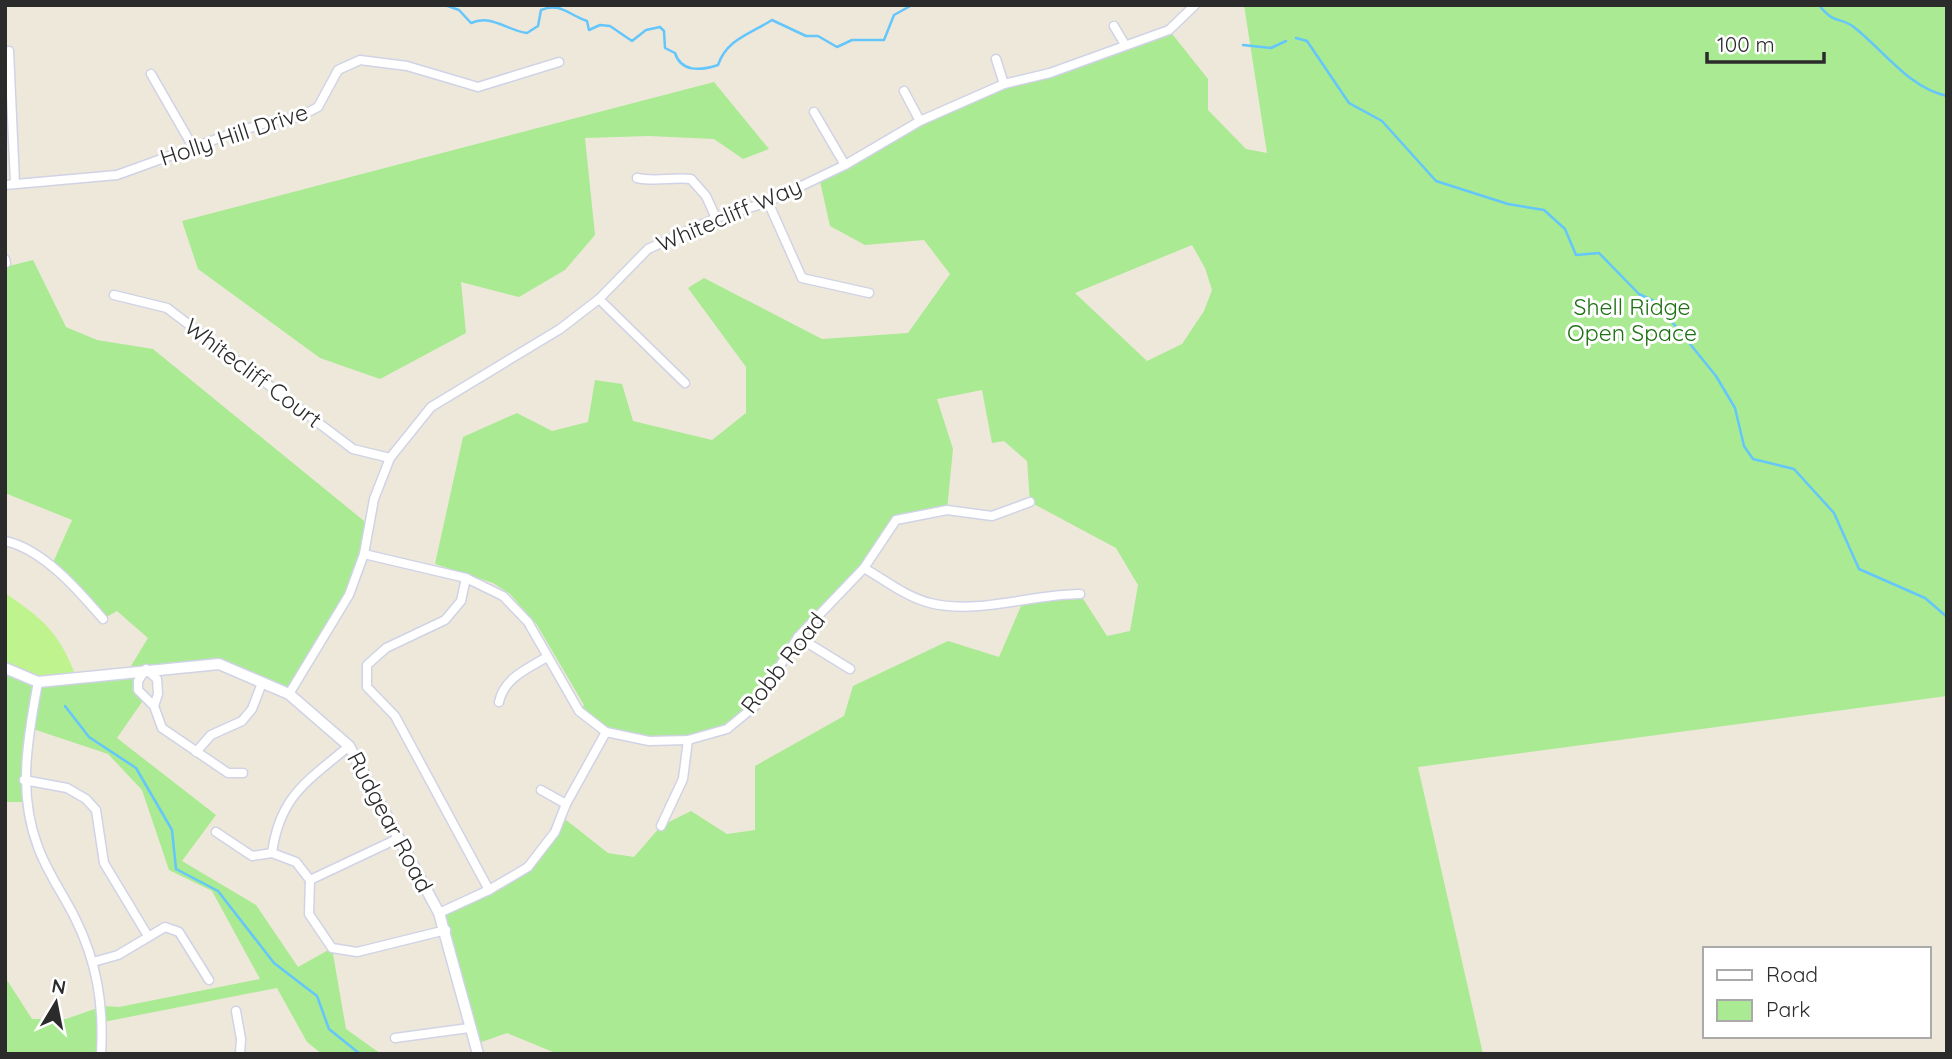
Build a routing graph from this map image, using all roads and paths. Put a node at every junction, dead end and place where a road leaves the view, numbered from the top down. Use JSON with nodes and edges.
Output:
{"nodes":[{"id":1,"x":1195,"y":5,"type":"edge"},
{"id":2,"x":1114,"y":26,"type":"dead end"},
{"id":3,"x":1124,"y":43,"type":"junction"},
{"id":4,"x":9,"y":51,"type":"dead end"},
{"id":5,"x":996,"y":59,"type":"dead end"},
{"id":6,"x":558,"y":62,"type":"dead end"},
{"id":7,"x":151,"y":74,"type":"dead end"},
{"id":8,"x":1004,"y":84,"type":"junction"},
{"id":9,"x":904,"y":91,"type":"dead end"},
{"id":10,"x":814,"y":111,"type":"dead end"},
{"id":11,"x":920,"y":121,"type":"junction"},
{"id":12,"x":193,"y":147,"type":"junction"},
{"id":13,"x":845,"y":165,"type":"junction"},
{"id":14,"x":637,"y":178,"type":"dead end"},
{"id":15,"x":15,"y":183,"type":"junction"},
{"id":16,"x":5,"y":185,"type":"edge"},
{"id":17,"x":768,"y":202,"type":"junction"},
{"id":18,"x":716,"y":218,"type":"junction"},
{"id":19,"x":869,"y":293,"type":"dead end"},
{"id":20,"x":114,"y":295,"type":"dead end"},
{"id":21,"x":599,"y":299,"type":"junction"},
{"id":22,"x":685,"y":383,"type":"dead end"},
{"id":23,"x":390,"y":458,"type":"junction"},
{"id":24,"x":1030,"y":502,"type":"dead end"},
{"id":25,"x":5,"y":541,"type":"edge"},
{"id":26,"x":364,"y":554,"type":"junction"},
{"id":27,"x":864,"y":568,"type":"junction"},
{"id":28,"x":466,"y":578,"type":"junction"},
{"id":29,"x":1080,"y":594,"type":"dead end"},
{"id":30,"x":103,"y":619,"type":"dead end"},
{"id":31,"x":797,"y":637,"type":"junction"},
{"id":32,"x":548,"y":657,"type":"junction"},
{"id":33,"x":5,"y":668,"type":"edge"},
{"id":34,"x":145,"y":669,"type":"junction"},
{"id":35,"x":850,"y":669,"type":"dead end"},
{"id":36,"x":38,"y":682,"type":"junction"},
{"id":37,"x":262,"y":682,"type":"junction"},
{"id":38,"x":289,"y":694,"type":"junction"},
{"id":39,"x":499,"y":702,"type":"dead end"},
{"id":40,"x":154,"y":706,"type":"junction"},
{"id":41,"x":606,"y":732,"type":"junction"},
{"id":42,"x":688,"y":740,"type":"junction"},
{"id":43,"x":349,"y":746,"type":"junction"},
{"id":44,"x":196,"y":752,"type":"junction"},
{"id":45,"x":243,"y":773,"type":"dead end"},
{"id":46,"x":24,"y":780,"type":"junction"},
{"id":47,"x":541,"y":790,"type":"dead end"},
{"id":48,"x":566,"y":804,"type":"junction"},
{"id":49,"x":662,"y":826,"type":"dead end"},
{"id":50,"x":216,"y":832,"type":"dead end"},
{"id":51,"x":399,"y":838,"type":"junction"},
{"id":52,"x":272,"y":853,"type":"junction"},
{"id":53,"x":310,"y":880,"type":"junction"},
{"id":54,"x":489,"y":890,"type":"junction"},
{"id":55,"x":439,"y":913,"type":"junction"},
{"id":56,"x":446,"y":930,"type":"junction"},
{"id":57,"x":148,"y":936,"type":"junction"},
{"id":58,"x":93,"y":962,"type":"junction"},
{"id":59,"x":209,"y":980,"type":"dead end"},
{"id":60,"x":236,"y":1012,"type":"dead end"},
{"id":61,"x":469,"y":1028,"type":"junction"},
{"id":62,"x":395,"y":1038,"type":"dead end"},
{"id":63,"x":101,"y":1054,"type":"edge"},
{"id":64,"x":240,"y":1054,"type":"edge"},
{"id":65,"x":478,"y":1054,"type":"edge"}],
"edges":[{"from":1,"to":3,"type":"street","name":"Whitecliff Way"},
{"from":2,"to":3,"type":"street"},
{"from":3,"to":8,"type":"street","name":"Whitecliff Way"},
{"from":4,"to":15,"type":"street"},
{"from":5,"to":8,"type":"street"},
{"from":6,"to":12,"type":"street","name":"Holly Hill Drive"},
{"from":7,"to":12,"type":"street"},
{"from":8,"to":11,"type":"street","name":"Whitecliff Way"},
{"from":9,"to":11,"type":"street"},
{"from":10,"to":13,"type":"street"},
{"from":11,"to":13,"type":"street","name":"Whitecliff Way"},
{"from":12,"to":15,"type":"street","name":"Holly Hill Drive"},
{"from":13,"to":17,"type":"street","name":"Whitecliff Way"},
{"from":14,"to":18,"type":"street"},
{"from":15,"to":16,"type":"street","name":"Holly Hill Drive"},
{"from":17,"to":18,"type":"street","name":"Whitecliff Way"},
{"from":17,"to":19,"type":"street"},
{"from":18,"to":21,"type":"street","name":"Whitecliff Way"},
{"from":20,"to":23,"type":"street","name":"Whitecliff Court"},
{"from":21,"to":22,"type":"street"},
{"from":21,"to":23,"type":"street","name":"Whitecliff Way"},
{"from":23,"to":26,"type":"street","name":"Whitecliff Way"},
{"from":24,"to":27,"type":"street","name":"Robb Road"},
{"from":25,"to":30,"type":"street"},
{"from":26,"to":28,"type":"street","name":"Robb Road"},
{"from":26,"to":38,"type":"street","name":"Whitecliff Way"},
{"from":27,"to":29,"type":"street"},
{"from":27,"to":31,"type":"street","name":"Robb Road"},
{"from":28,"to":32,"type":"street","name":"Robb Road"},
{"from":28,"to":54,"type":"street"},
{"from":31,"to":35,"type":"street"},
{"from":31,"to":42,"type":"street","name":"Robb Road"},
{"from":32,"to":39,"type":"street"},
{"from":32,"to":41,"type":"street","name":"Robb Road"},
{"from":33,"to":36,"type":"street","name":"Rudgear Road"},
{"from":34,"to":36,"type":"street","name":"Rudgear Road"},
{"from":34,"to":37,"type":"street","name":"Rudgear Road"},
{"from":34,"to":40,"type":"street"},
{"from":34,"to":40,"type":"street"},
{"from":36,"to":46,"type":"street"},
{"from":37,"to":38,"type":"street","name":"Rudgear Road"},
{"from":37,"to":44,"type":"street"},
{"from":38,"to":43,"type":"street","name":"Rudgear Road"},
{"from":40,"to":44,"type":"street"},
{"from":41,"to":42,"type":"street","name":"Robb Road"},
{"from":41,"to":48,"type":"street"},
{"from":42,"to":49,"type":"street"},
{"from":43,"to":51,"type":"street","name":"Rudgear Road"},
{"from":43,"to":52,"type":"street"},
{"from":44,"to":45,"type":"street"},
{"from":46,"to":57,"type":"street"},
{"from":46,"to":58,"type":"street"},
{"from":47,"to":48,"type":"street"},
{"from":48,"to":54,"type":"street"},
{"from":50,"to":52,"type":"street"},
{"from":51,"to":53,"type":"street"},
{"from":51,"to":55,"type":"street","name":"Rudgear Road"},
{"from":52,"to":53,"type":"street"},
{"from":53,"to":56,"type":"street"},
{"from":54,"to":55,"type":"street"},
{"from":55,"to":56,"type":"street","name":"Rudgear Road"},
{"from":56,"to":61,"type":"street","name":"Rudgear Road"},
{"from":57,"to":58,"type":"street"},
{"from":57,"to":59,"type":"street"},
{"from":58,"to":63,"type":"street"},
{"from":60,"to":64,"type":"street"},
{"from":61,"to":62,"type":"street"},
{"from":61,"to":65,"type":"street","name":"Rudgear Road"}]}
